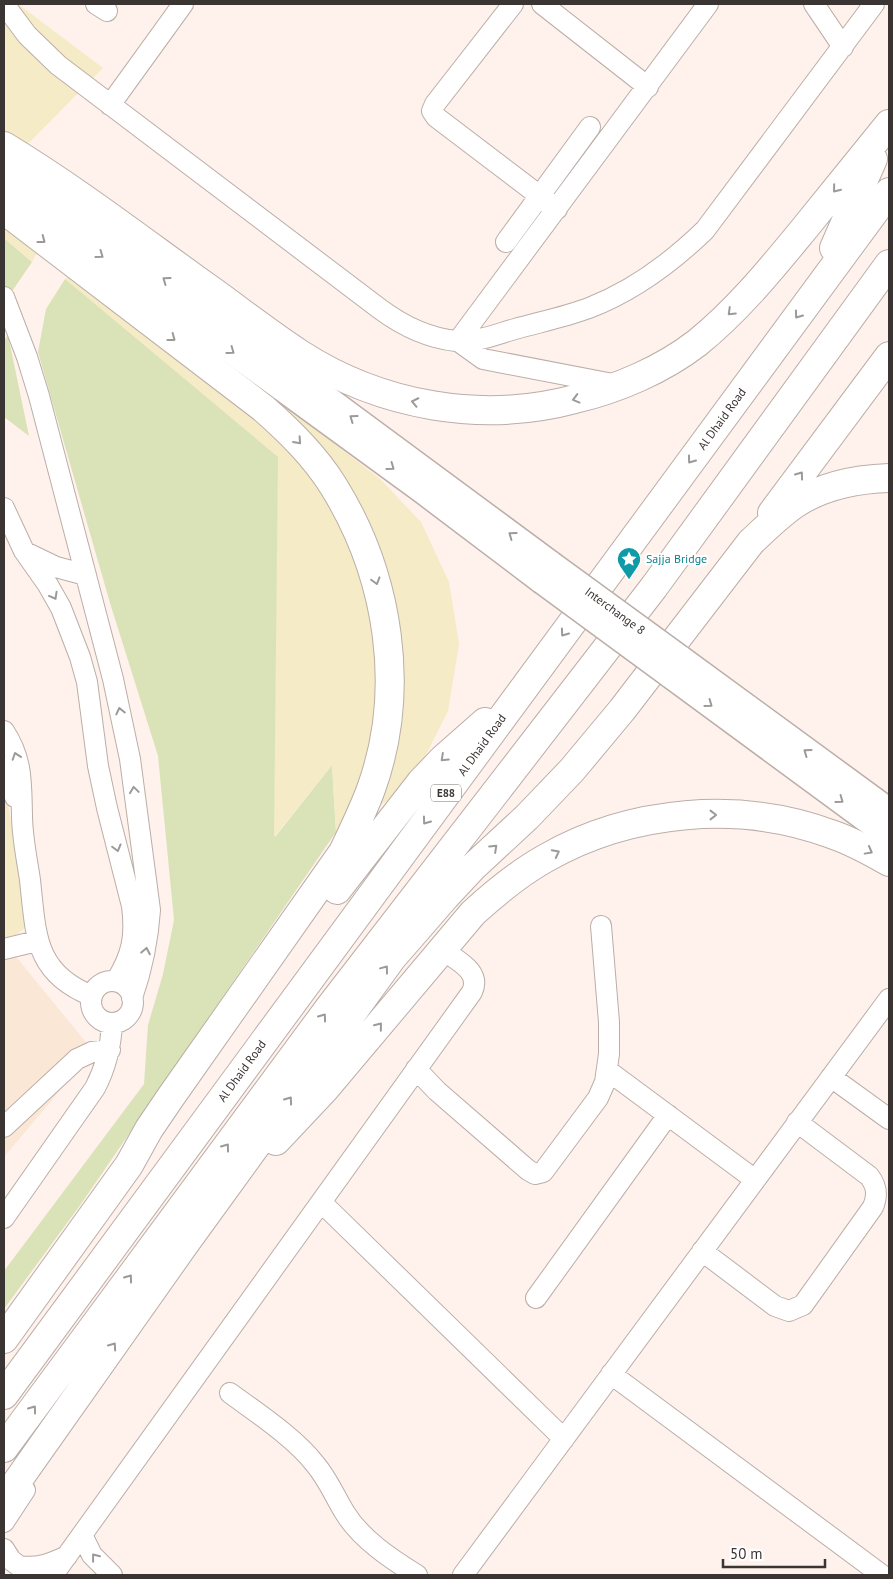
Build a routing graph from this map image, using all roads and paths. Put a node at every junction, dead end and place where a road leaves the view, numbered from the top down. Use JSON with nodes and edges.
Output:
{"nodes":[{"id":1,"x":4,"y":4,"type":"edge"},
{"id":2,"x":183,"y":4,"type":"edge"},
{"id":3,"x":513,"y":4,"type":"edge"},
{"id":4,"x":542,"y":4,"type":"edge"},
{"id":5,"x":708,"y":4,"type":"edge"},
{"id":6,"x":814,"y":4,"type":"edge"},
{"id":7,"x":874,"y":4,"type":"edge"},
{"id":8,"x":843,"y":47,"type":"junction"},
{"id":9,"x":648,"y":86,"type":"junction"},
{"id":10,"x":110,"y":105,"type":"junction"},
{"id":11,"x":889,"y":125,"type":"edge"},
{"id":12,"x":590,"y":127,"type":"dead end"},
{"id":13,"x":4,"y":146,"type":"edge"},
{"id":14,"x":4,"y":160,"type":"edge"},
{"id":15,"x":4,"y":185,"type":"edge"},
{"id":16,"x":889,"y":192,"type":"edge"},
{"id":17,"x":540,"y":196,"type":"junction"},
{"id":18,"x":557,"y":209,"type":"junction"},
{"id":19,"x":4,"y":210,"type":"edge"},
{"id":20,"x":506,"y":242,"type":"dead end"},
{"id":21,"x":889,"y":264,"type":"edge"},
{"id":22,"x":817,"y":289,"type":"junction"},
{"id":23,"x":4,"y":297,"type":"edge"},
{"id":24,"x":7,"y":327,"type":"edge"},
{"id":25,"x":458,"y":341,"type":"junction"},
{"id":26,"x":889,"y":356,"type":"edge"},
{"id":27,"x":619,"y":385,"type":"junction"},
{"id":28,"x":889,"y":478,"type":"edge"},
{"id":29,"x":4,"y":508,"type":"edge"},
{"id":30,"x":4,"y":534,"type":"edge"},
{"id":31,"x":751,"y":542,"type":"junction"},
{"id":32,"x":24,"y":551,"type":"junction"},
{"id":33,"x":547,"y":572,"type":"junction"},
{"id":34,"x":80,"y":574,"type":"junction"},
{"id":35,"x":675,"y":667,"type":"junction"},
{"id":36,"x":520,"y":693,"type":"junction"},
{"id":37,"x":90,"y":708,"type":"junction"},
{"id":38,"x":4,"y":731,"type":"edge"},
{"id":39,"x":4,"y":766,"type":"edge"},
{"id":40,"x":889,"y":811,"type":"edge"},
{"id":41,"x":22,"y":817,"type":"junction"},
{"id":42,"x":889,"y":836,"type":"edge"},
{"id":43,"x":889,"y":862,"type":"edge"},
{"id":44,"x":601,"y":926,"type":"dead end"},
{"id":45,"x":37,"y":941,"type":"junction"},
{"id":46,"x":4,"y":949,"type":"edge"},
{"id":47,"x":441,"y":950,"type":"junction"},
{"id":48,"x":116,"y":981,"type":"junction"},
{"id":49,"x":92,"y":996,"type":"junction"},
{"id":50,"x":132,"y":998,"type":"junction"},
{"id":51,"x":889,"y":999,"type":"edge"},
{"id":52,"x":112,"y":1023,"type":"junction"},
{"id":53,"x":110,"y":1050,"type":"junction"},
{"id":54,"x":416,"y":1069,"type":"junction"},
{"id":55,"x":607,"y":1070,"type":"junction"},
{"id":56,"x":831,"y":1077,"type":"junction"},
{"id":57,"x":668,"y":1115,"type":"junction"},
{"id":58,"x":889,"y":1119,"type":"edge"},
{"id":59,"x":797,"y":1122,"type":"junction"},
{"id":60,"x":4,"y":1127,"type":"edge"},
{"id":61,"x":129,"y":1165,"type":"junction"},
{"id":62,"x":754,"y":1179,"type":"junction"},
{"id":63,"x":321,"y":1202,"type":"junction"},
{"id":64,"x":4,"y":1218,"type":"edge"},
{"id":65,"x":184,"y":1245,"type":"junction"},
{"id":66,"x":702,"y":1251,"type":"junction"},
{"id":67,"x":536,"y":1298,"type":"dead end"},
{"id":68,"x":4,"y":1339,"type":"edge"},
{"id":69,"x":611,"y":1374,"type":"junction"},
{"id":70,"x":92,"y":1377,"type":"junction"},
{"id":71,"x":230,"y":1393,"type":"dead end"},
{"id":72,"x":4,"y":1395,"type":"edge"},
{"id":73,"x":564,"y":1439,"type":"junction"},
{"id":74,"x":4,"y":1448,"type":"edge"},
{"id":75,"x":4,"y":1500,"type":"edge"},
{"id":76,"x":4,"y":1522,"type":"edge"},
{"id":77,"x":82,"y":1535,"type":"junction"},
{"id":78,"x":4,"y":1549,"type":"edge"},
{"id":79,"x":67,"y":1556,"type":"junction"},
{"id":80,"x":25,"y":1570,"type":"edge"},
{"id":81,"x":53,"y":1575,"type":"edge"},
{"id":82,"x":112,"y":1575,"type":"edge"},
{"id":83,"x":417,"y":1575,"type":"edge"},
{"id":84,"x":464,"y":1575,"type":"edge"},
{"id":85,"x":882,"y":1575,"type":"edge"}],
"edges":[{"from":1,"to":10,"type":"street"},
{"from":2,"to":10,"type":"street"},
{"from":3,"to":17,"type":"street"},
{"from":4,"to":9,"type":"street"},
{"from":5,"to":9,"type":"street"},
{"from":6,"to":8,"type":"street"},
{"from":7,"to":8,"type":"street"},
{"from":8,"to":25,"type":"street"},
{"from":9,"to":18,"type":"street"},
{"from":10,"to":25,"type":"street"},
{"from":11,"to":22,"type":"highway"},
{"from":11,"to":27,"type":"highway","one_way":true},
{"from":12,"to":17,"type":"street"},
{"from":27,"to":13,"type":"highway","one_way":true},
{"from":33,"to":14,"type":"main road","one_way":true},
{"from":15,"to":33,"type":"main road","one_way":true},
{"from":16,"to":22,"type":"highway","name":"Al Dhaid Road","number":"E88"},
{"from":17,"to":18,"type":"street"},
{"from":17,"to":20,"type":"street"},
{"from":18,"to":25,"type":"street"},
{"from":19,"to":61,"type":"highway","one_way":true},
{"from":74,"to":21,"type":"highway","one_way":true},
{"from":22,"to":36,"type":"highway","name":"Al Dhaid Road","number":"E88","one_way":true},
{"from":23,"to":24,"type":"street"},
{"from":24,"to":34,"type":"street"},
{"from":25,"to":27,"type":"street"},
{"from":31,"to":26,"type":"highway","one_way":true},
{"from":28,"to":31,"type":"highway"},
{"from":29,"to":32,"type":"street"},
{"from":30,"to":32,"type":"street"},
{"from":65,"to":31,"type":"highway","one_way":true},
{"from":32,"to":34,"type":"street"},
{"from":32,"to":37,"type":"street","one_way":true},
{"from":33,"to":35,"type":"main road","name":"Interchange 8","bridge":true},
{"from":34,"to":37,"type":"street"},
{"from":50,"to":34,"type":"street","one_way":true},
{"from":40,"to":35,"type":"main road","one_way":true},
{"from":35,"to":42,"type":"main road","one_way":true},
{"from":36,"to":61,"type":"highway","one_way":true},
{"from":36,"to":72,"type":"highway","name":"Al Dhaid Road","number":"E88","one_way":true},
{"from":37,"to":48,"type":"street","one_way":true},
{"from":41,"to":38,"type":"street","one_way":true},
{"from":39,"to":41,"type":"street"},
{"from":41,"to":45,"type":"street"},
{"from":47,"to":43,"type":"highway","one_way":true},
{"from":44,"to":55,"type":"street"},
{"from":45,"to":46,"type":"street"},
{"from":45,"to":49,"type":"street"},
{"from":47,"to":54,"type":"street"},
{"from":65,"to":47,"type":"highway","one_way":true},
{"from":48,"to":49,"type":"street"},
{"from":48,"to":50,"type":"street"},
{"from":49,"to":52,"type":"street"},
{"from":50,"to":52,"type":"street"},
{"from":51,"to":56,"type":"street"},
{"from":52,"to":53,"type":"street"},
{"from":53,"to":60,"type":"street"},
{"from":53,"to":64,"type":"street"},
{"from":54,"to":55,"type":"street"},
{"from":54,"to":63,"type":"street"},
{"from":55,"to":57,"type":"street"},
{"from":56,"to":58,"type":"street"},
{"from":56,"to":59,"type":"street"},
{"from":57,"to":62,"type":"street"},
{"from":57,"to":67,"type":"street"},
{"from":59,"to":62,"type":"street"},
{"from":59,"to":66,"type":"street"},
{"from":61,"to":68,"type":"highway"},
{"from":62,"to":66,"type":"street"},
{"from":63,"to":73,"type":"street"},
{"from":63,"to":77,"type":"street"},
{"from":70,"to":65,"type":"highway","one_way":true},
{"from":66,"to":69,"type":"street"},
{"from":69,"to":73,"type":"street"},
{"from":69,"to":85,"type":"street"},
{"from":70,"to":75,"type":"highway"},
{"from":70,"to":76,"type":"street"},
{"from":71,"to":83,"type":"street"},
{"from":73,"to":84,"type":"street"},
{"from":77,"to":79,"type":"street"},
{"from":82,"to":77,"type":"street","one_way":true},
{"from":78,"to":80,"type":"street"},
{"from":79,"to":80,"type":"street"},
{"from":79,"to":81,"type":"street"}]}
